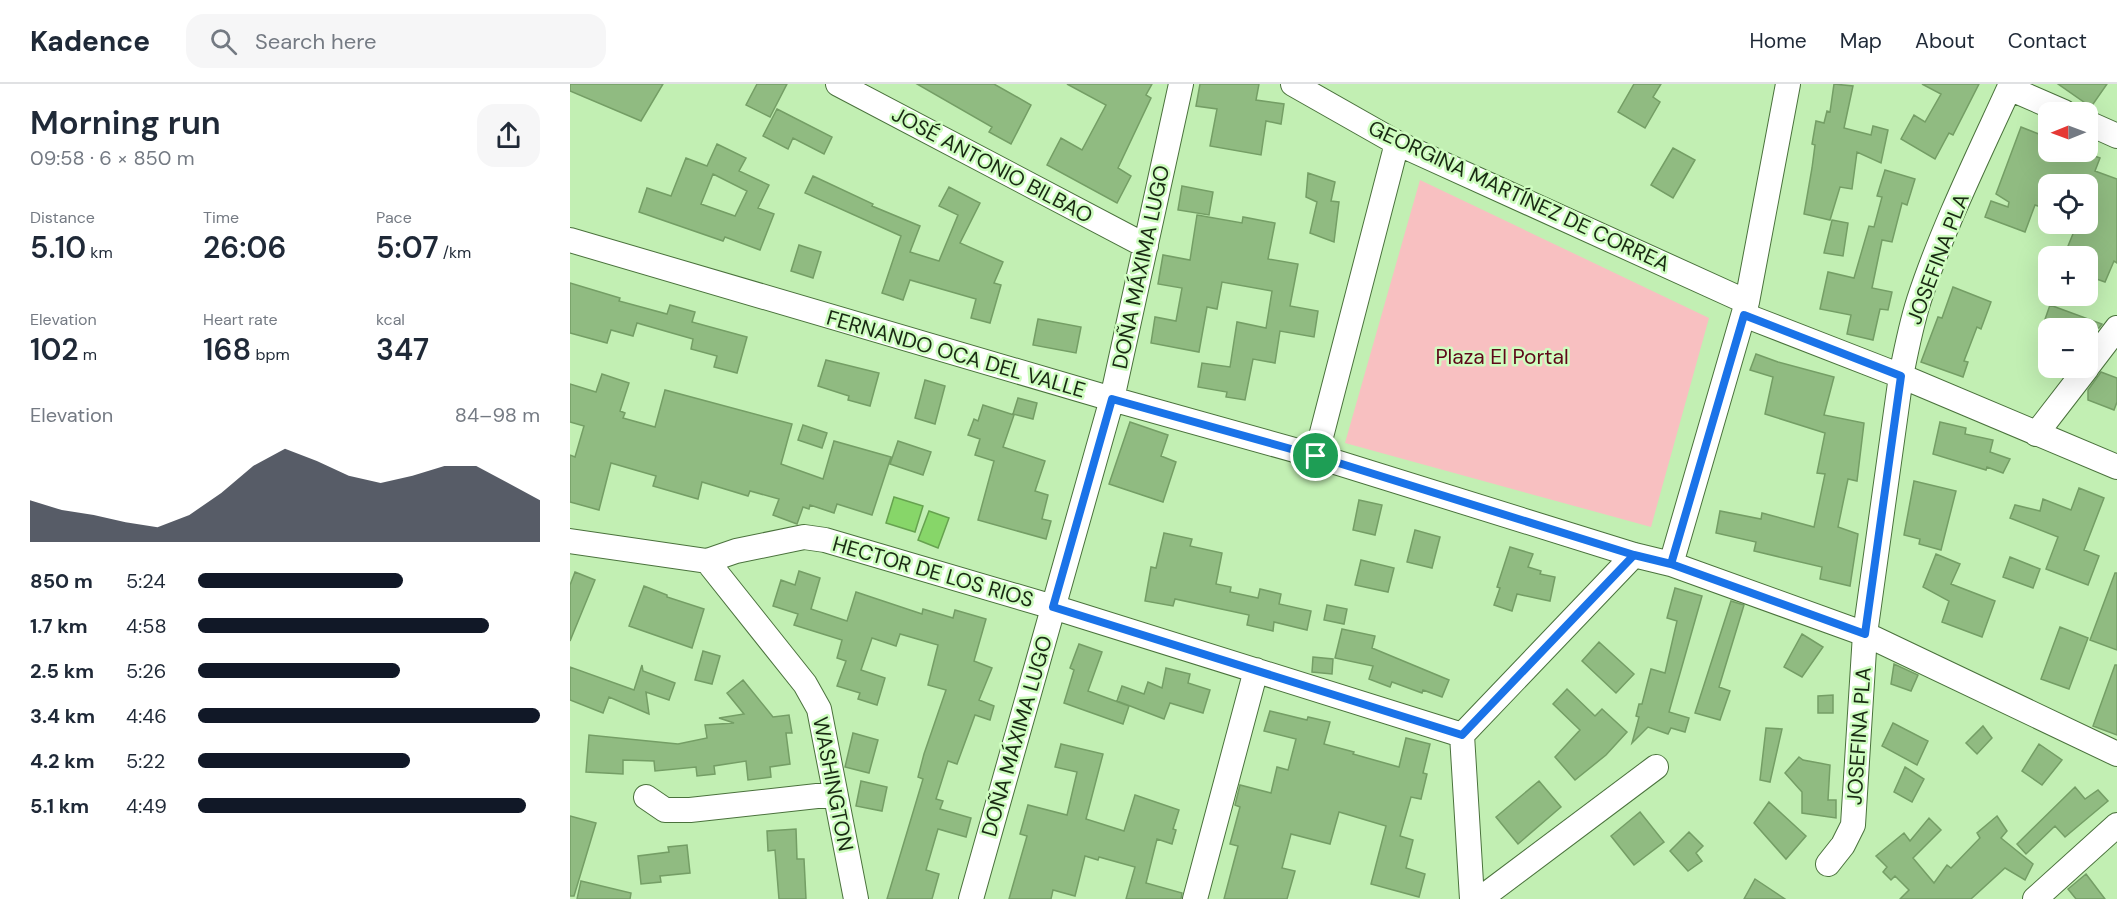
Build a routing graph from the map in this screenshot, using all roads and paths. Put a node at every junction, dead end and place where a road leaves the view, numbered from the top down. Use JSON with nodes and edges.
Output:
{"nodes":[{"id":1,"x":838,"y":84,"type":"edge"},
{"id":2,"x":1181,"y":84,"type":"edge"},
{"id":3,"x":1293,"y":84,"type":"edge"},
{"id":4,"x":1787,"y":84,"type":"edge"},
{"id":5,"x":2010,"y":86,"type":"edge"},
{"id":6,"x":2043,"y":102,"type":"edge"},
{"id":7,"x":2098,"y":127,"type":"edge"},
{"id":8,"x":2117,"y":136,"type":"edge"},
{"id":9,"x":1397,"y":143,"type":"junction"},
{"id":10,"x":570,"y":240,"type":"edge"},
{"id":11,"x":1146,"y":246,"type":"junction"},
{"id":12,"x":1745,"y":309,"type":"junction"},
{"id":13,"x":2117,"y":328,"type":"edge"},
{"id":14,"x":2098,"y":354,"type":"edge"},
{"id":15,"x":1901,"y":376,"type":"junction"},
{"id":16,"x":2079,"y":378,"type":"edge"},
{"id":17,"x":1112,"y":399,"type":"junction"},
{"id":18,"x":2036,"y":434,"type":"junction"},
{"id":19,"x":1316,"y":456,"type":"junction"},
{"id":20,"x":2117,"y":467,"type":"edge"},
{"id":21,"x":570,"y":541,"type":"edge"},
{"id":22,"x":1634,"y":555,"type":"junction"},
{"id":23,"x":707,"y":561,"type":"junction"},
{"id":24,"x":1671,"y":564,"type":"junction"},
{"id":25,"x":1053,"y":607,"type":"junction"},
{"id":26,"x":1865,"y":634,"type":"junction"},
{"id":27,"x":1256,"y":670,"type":"junction"},
{"id":28,"x":1462,"y":735,"type":"junction"},
{"id":29,"x":2117,"y":754,"type":"edge"},
{"id":30,"x":1656,"y":767,"type":"dead end"},
{"id":31,"x":835,"y":794,"type":"junction"},
{"id":32,"x":646,"y":797,"type":"dead end"},
{"id":33,"x":2117,"y":825,"type":"edge"},
{"id":34,"x":1828,"y":864,"type":"dead end"},
{"id":35,"x":856,"y":899,"type":"edge"},
{"id":36,"x":971,"y":899,"type":"edge"},
{"id":37,"x":1195,"y":899,"type":"edge"},
{"id":38,"x":1472,"y":899,"type":"edge"},
{"id":39,"x":1480,"y":899,"type":"edge"},
{"id":40,"x":2035,"y":899,"type":"edge"}],
"edges":[{"from":1,"to":11,"type":"street","name":"JOSÉ ANTONIO BILBAO"},
{"from":2,"to":11,"type":"street","name":"DOÑA MÁXIMA LUGO"},
{"from":3,"to":9,"type":"street","name":"GEORGINA MARTÍNEZ DE CORREA"},
{"from":4,"to":12,"type":"street"},
{"from":5,"to":6,"type":"street"},
{"from":5,"to":15,"type":"street","name":"JOSEFINA PLA"},
{"from":7,"to":8,"type":"street"},
{"from":9,"to":12,"type":"street","name":"GEORGINA MARTÍNEZ DE CORREA"},
{"from":9,"to":19,"type":"street"},
{"from":10,"to":17,"type":"street","name":"FERNANDO OCA DEL VALLE"},
{"from":11,"to":17,"type":"street","name":"DOÑA MÁXIMA LUGO"},
{"from":12,"to":15,"type":"street","name":"GEORGINA MARTÍNEZ DE CORREA"},
{"from":12,"to":24,"type":"street"},
{"from":13,"to":14,"type":"street"},
{"from":15,"to":18,"type":"street","name":"GEORGINA MARTÍNEZ DE CORREA"},
{"from":15,"to":26,"type":"street","name":"JOSEFINA PLA"},
{"from":16,"to":18,"type":"street"},
{"from":17,"to":19,"type":"street","name":"FERNANDO OCA DEL VALLE"},
{"from":17,"to":25,"type":"street","name":"DOÑA MÁXIMA LUGO"},
{"from":18,"to":20,"type":"street","name":"GEORGINA MARTÍNEZ DE CORREA"},
{"from":19,"to":22,"type":"street","name":"FERNANDO OCA DEL VALLE"},
{"from":21,"to":23,"type":"street","name":"HECTOR DE LOS RIOS"},
{"from":22,"to":24,"type":"street","name":"FERNANDO OCA DEL VALLE"},
{"from":22,"to":28,"type":"street"},
{"from":23,"to":25,"type":"street","name":"HECTOR DE LOS RIOS"},
{"from":23,"to":31,"type":"street","name":"WASHINGTON"},
{"from":24,"to":26,"type":"street","name":"FERNANDO OCA DEL VALLE"},
{"from":25,"to":27,"type":"street","name":"HECTOR DE LOS RIOS"},
{"from":25,"to":36,"type":"street","name":"DOÑA MÁXIMA LUGO"},
{"from":26,"to":29,"type":"street","name":"FERNANDO OCA DEL VALLE"},
{"from":26,"to":34,"type":"street","name":"JOSEFINA PLA"},
{"from":27,"to":28,"type":"street","name":"HECTOR DE LOS RIOS"},
{"from":27,"to":37,"type":"street"},
{"from":28,"to":38,"type":"street"},
{"from":30,"to":39,"type":"street"},
{"from":31,"to":32,"type":"street"},
{"from":31,"to":35,"type":"street","name":"WASHINGTON"},
{"from":33,"to":40,"type":"street"}]}
